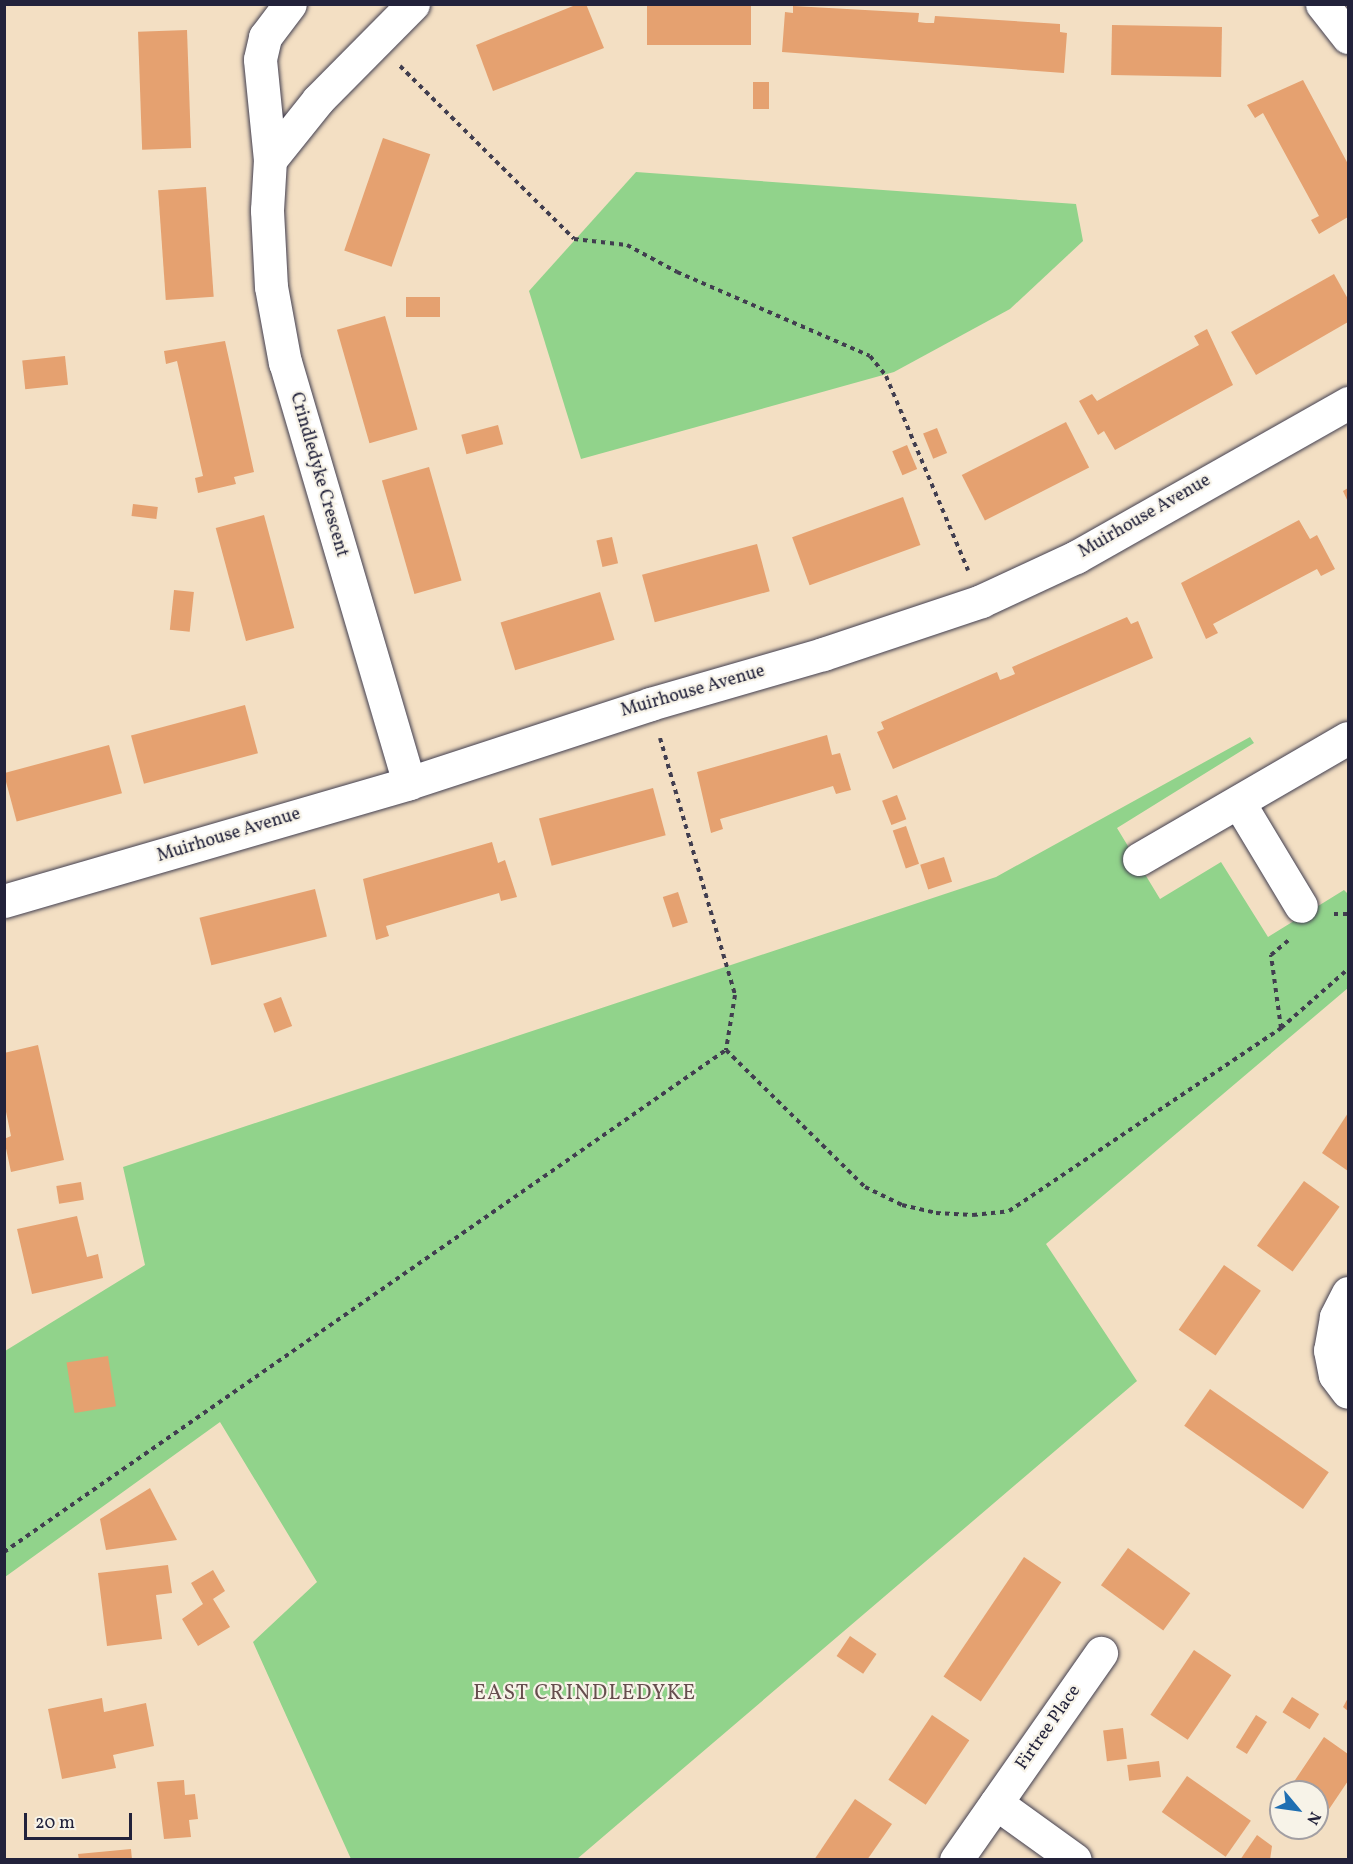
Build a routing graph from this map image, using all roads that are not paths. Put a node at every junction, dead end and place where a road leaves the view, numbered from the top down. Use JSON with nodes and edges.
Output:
{"nodes":[{"id":1,"x":290,"y":4,"type":"edge"},
{"id":2,"x":413,"y":4,"type":"edge"},
{"id":3,"x":1322,"y":4,"type":"edge"},
{"id":4,"x":1348,"y":37,"type":"edge"},
{"id":5,"x":270,"y":160,"type":"junction"},
{"id":6,"x":1348,"y":404,"type":"edge"},
{"id":7,"x":1348,"y":738,"type":"edge"},
{"id":8,"x":409,"y":783,"type":"junction"},
{"id":9,"x":1239,"y":803,"type":"junction"},
{"id":10,"x":1139,"y":859,"type":"dead end"},
{"id":11,"x":4,"y":901,"type":"edge"},
{"id":12,"x":1308,"y":919,"type":"road end"},
{"id":13,"x":1348,"y":1293,"type":"edge"},
{"id":14,"x":1348,"y":1392,"type":"edge"},
{"id":15,"x":1101,"y":1653,"type":"dead end"},
{"id":16,"x":996,"y":1803,"type":"junction"},
{"id":17,"x":956,"y":1860,"type":"edge"},
{"id":18,"x":1076,"y":1860,"type":"edge"}],
"edges":[{"from":1,"to":5,"type":"street","name":"Crindledyke Crescent"},
{"from":2,"to":5,"type":"street"},
{"from":3,"to":4,"type":"street"},
{"from":5,"to":8,"type":"street","name":"Crindledyke Crescent"},
{"from":6,"to":8,"type":"street","name":"Muirhouse Avenue"},
{"from":7,"to":9,"type":"street"},
{"from":8,"to":11,"type":"street","name":"Muirhouse Avenue"},
{"from":9,"to":10,"type":"street"},
{"from":9,"to":12,"type":"street"},
{"from":13,"to":14,"type":"street"},
{"from":15,"to":16,"type":"street","name":"Firtree Place"},
{"from":16,"to":17,"type":"street","name":"Firtree Place"},
{"from":16,"to":18,"type":"street"}]}
